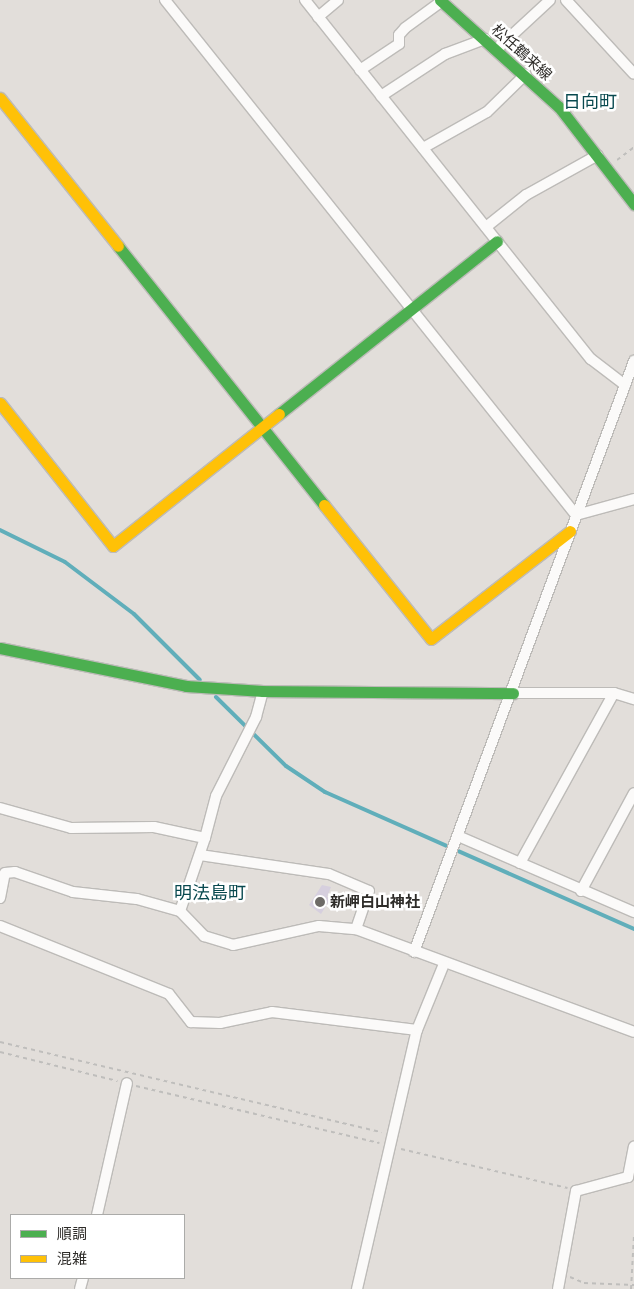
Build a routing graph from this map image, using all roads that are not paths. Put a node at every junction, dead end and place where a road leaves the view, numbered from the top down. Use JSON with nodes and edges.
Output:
{"nodes":[{"id":1,"x":165,"y":0,"type":"edge"},
{"id":2,"x":305,"y":0,"type":"edge"},
{"id":3,"x":338,"y":0,"type":"edge"},
{"id":4,"x":441,"y":0,"type":"edge"},
{"id":5,"x":550,"y":0,"type":"edge"},
{"id":6,"x":566,"y":0,"type":"edge"},
{"id":7,"x":318,"y":17,"type":"junction"},
{"id":8,"x":486,"y":39,"type":"junction"},
{"id":9,"x":497,"y":49,"type":"junction"},
{"id":10,"x":360,"y":70,"type":"junction"},
{"id":11,"x":526,"y":74,"type":"junction"},
{"id":12,"x":634,"y":74,"type":"edge"},
{"id":13,"x":381,"y":96,"type":"junction"},
{"id":14,"x":0,"y":98,"type":"edge"},
{"id":15,"x":423,"y":148,"type":"junction"},
{"id":16,"x":598,"y":156,"type":"junction"},
{"id":17,"x":634,"y":204,"type":"edge"},
{"id":18,"x":486,"y":227,"type":"junction"},
{"id":19,"x":497,"y":241,"type":"junction"},
{"id":20,"x":412,"y":309,"type":"junction"},
{"id":21,"x":634,"y":361,"type":"edge"},
{"id":22,"x":625,"y":384,"type":"junction"},
{"id":23,"x":0,"y":403,"type":"edge"},
{"id":24,"x":264,"y":427,"type":"junction"},
{"id":25,"x":634,"y":499,"type":"edge"},
{"id":26,"x":576,"y":514,"type":"junction"},
{"id":27,"x":570,"y":531,"type":"junction"},
{"id":28,"x":0,"y":648,"type":"edge"},
{"id":29,"x":263,"y":691,"type":"junction"},
{"id":30,"x":513,"y":693,"type":"junction"},
{"id":31,"x":614,"y":693,"type":"junction"},
{"id":32,"x":634,"y":699,"type":"edge"},
{"id":33,"x":634,"y":793,"type":"edge"},
{"id":34,"x":0,"y":808,"type":"edge"},
{"id":35,"x":205,"y":838,"type":"junction"},
{"id":36,"x":456,"y":840,"type":"junction"},
{"id":37,"x":200,"y":855,"type":"junction"},
{"id":38,"x":520,"y":863,"type":"junction"},
{"id":39,"x":3,"y":870,"type":"edge"},
{"id":40,"x":582,"y":891,"type":"junction"},
{"id":41,"x":0,"y":898,"type":"edge"},
{"id":42,"x":180,"y":911,"type":"junction"},
{"id":43,"x":634,"y":912,"type":"edge"},
{"id":44,"x":0,"y":926,"type":"edge"},
{"id":45,"x":356,"y":929,"type":"junction"},
{"id":46,"x":414,"y":952,"type":"junction"},
{"id":47,"x":444,"y":964,"type":"junction"},
{"id":48,"x":417,"y":1030,"type":"junction"},
{"id":49,"x":634,"y":1032,"type":"edge"},
{"id":50,"x":128,"y":1084,"type":"road end"},
{"id":51,"x":634,"y":1146,"type":"edge"},
{"id":52,"x":97,"y":1214,"type":"edge"},
{"id":53,"x":360,"y":1288,"type":"edge"},
{"id":54,"x":558,"y":1289,"type":"edge"}],
"edges":[{"from":1,"to":20,"type":"street"},
{"from":2,"to":7,"type":"street"},
{"from":3,"to":7,"type":"street"},
{"from":4,"to":8,"type":"street","name":"松任鶴来線"},
{"from":4,"to":10,"type":"street"},
{"from":5,"to":9,"type":"street"},
{"from":6,"to":12,"type":"street"},
{"from":7,"to":10,"type":"street"},
{"from":8,"to":9,"type":"street","name":"松任鶴来線"},
{"from":8,"to":13,"type":"street"},
{"from":9,"to":11,"type":"street","name":"松任鶴来線"},
{"from":10,"to":13,"type":"street"},
{"from":11,"to":15,"type":"street"},
{"from":11,"to":16,"type":"street","name":"松任鶴来線"},
{"from":13,"to":15,"type":"street"},
{"from":14,"to":24,"type":"street"},
{"from":15,"to":18,"type":"street"},
{"from":16,"to":17,"type":"street","name":"松任鶴来線"},
{"from":16,"to":18,"type":"street"},
{"from":18,"to":19,"type":"street"},
{"from":19,"to":20,"type":"street"},
{"from":19,"to":22,"type":"street"},
{"from":20,"to":24,"type":"street"},
{"from":20,"to":26,"type":"street"},
{"from":21,"to":22,"type":"street"},
{"from":22,"to":26,"type":"street"},
{"from":23,"to":24,"type":"street"},
{"from":24,"to":27,"type":"street"},
{"from":25,"to":26,"type":"street"},
{"from":26,"to":27,"type":"street"},
{"from":27,"to":30,"type":"street"},
{"from":28,"to":29,"type":"street"},
{"from":29,"to":30,"type":"street"},
{"from":29,"to":35,"type":"street"},
{"from":30,"to":31,"type":"street"},
{"from":30,"to":36,"type":"street"},
{"from":31,"to":32,"type":"street"},
{"from":31,"to":38,"type":"street"},
{"from":33,"to":40,"type":"street"},
{"from":34,"to":35,"type":"street"},
{"from":35,"to":37,"type":"street"},
{"from":36,"to":38,"type":"street"},
{"from":36,"to":46,"type":"street"},
{"from":37,"to":42,"type":"street"},
{"from":37,"to":45,"type":"street"},
{"from":38,"to":40,"type":"street"},
{"from":39,"to":41,"type":"street"},
{"from":39,"to":42,"type":"street"},
{"from":40,"to":43,"type":"street"},
{"from":42,"to":45,"type":"street"},
{"from":44,"to":48,"type":"street"},
{"from":45,"to":46,"type":"street"},
{"from":46,"to":47,"type":"street"},
{"from":47,"to":48,"type":"street"},
{"from":47,"to":49,"type":"street"},
{"from":48,"to":53,"type":"street"},
{"from":50,"to":52,"type":"street"},
{"from":51,"to":54,"type":"street"}]}
